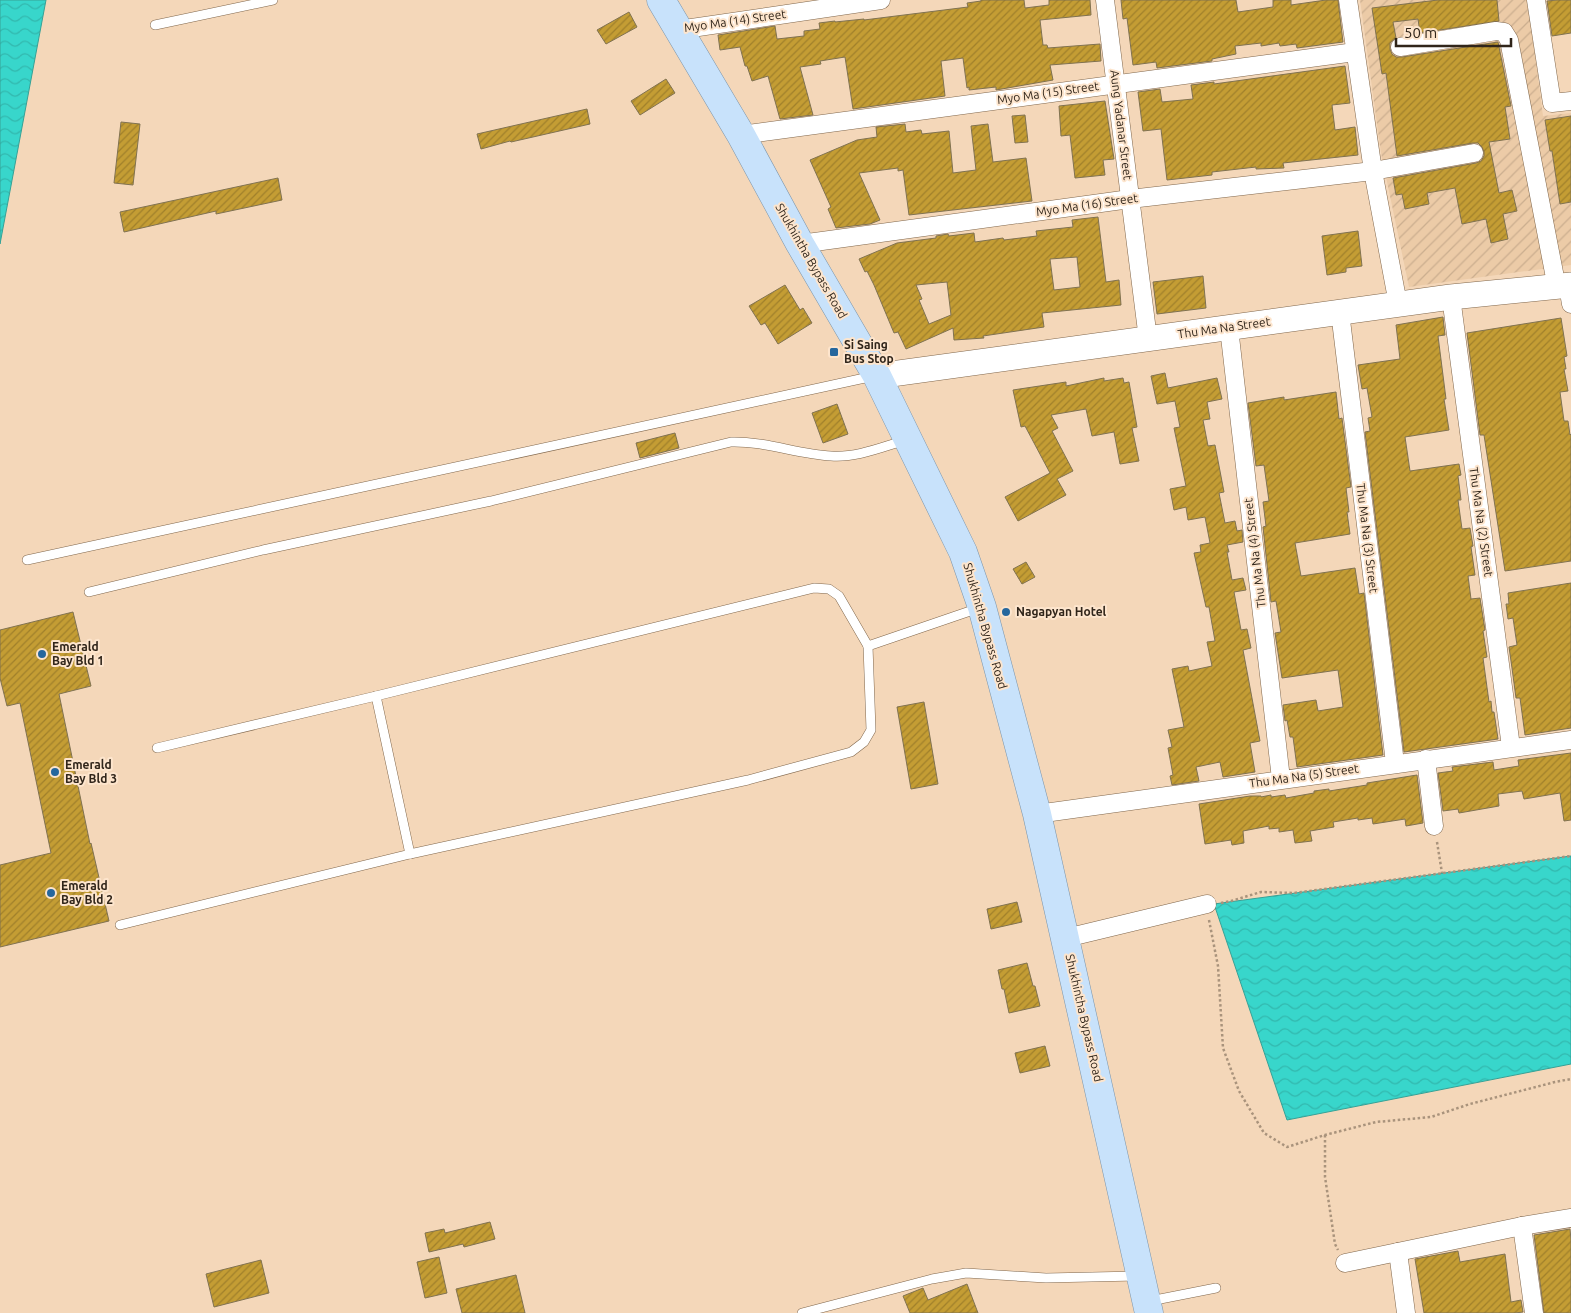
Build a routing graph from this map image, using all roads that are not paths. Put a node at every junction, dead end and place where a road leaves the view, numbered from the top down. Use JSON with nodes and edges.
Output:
{"nodes":[{"id":1,"x":273,"y":0,"type":"edge"},
{"id":2,"x":661,"y":0,"type":"edge"},
{"id":3,"x":881,"y":0,"type":"edge"},
{"id":4,"x":1105,"y":0,"type":"edge"},
{"id":5,"x":1348,"y":0,"type":"edge"},
{"id":6,"x":1536,"y":0,"type":"edge"},
{"id":7,"x":155,"y":25,"type":"dead end"},
{"id":8,"x":678,"y":30,"type":"junction"},
{"id":9,"x":1400,"y":47,"type":"dead end"},
{"id":10,"x":1356,"y":52,"type":"junction"},
{"id":11,"x":1115,"y":84,"type":"junction"},
{"id":12,"x":1571,"y":101,"type":"edge"},
{"id":13,"x":741,"y":135,"type":"junction"},
{"id":14,"x":1474,"y":153,"type":"dead end"},
{"id":15,"x":1374,"y":171,"type":"junction"},
{"id":16,"x":1130,"y":199,"type":"junction"},
{"id":17,"x":800,"y":244,"type":"junction"},
{"id":18,"x":1567,"y":291,"type":"edge"},
{"id":19,"x":1451,"y":297,"type":"junction"},
{"id":20,"x":1398,"y":304,"type":"junction"},
{"id":21,"x":1340,"y":312,"type":"junction"},
{"id":22,"x":1228,"y":328,"type":"junction"},
{"id":23,"x":1148,"y":339,"type":"junction"},
{"id":24,"x":878,"y":376,"type":"junction"},
{"id":25,"x":908,"y":439,"type":"junction"},
{"id":26,"x":27,"y":560,"type":"dead end"},
{"id":27,"x":89,"y":592,"type":"dead end"},
{"id":28,"x":982,"y":607,"type":"junction"},
{"id":29,"x":868,"y":646,"type":"junction"},
{"id":30,"x":376,"y":696,"type":"junction"},
{"id":31,"x":1571,"y":740,"type":"edge"},
{"id":32,"x":1511,"y":747,"type":"junction"},
{"id":33,"x":157,"y":748,"type":"dead end"},
{"id":34,"x":1426,"y":759,"type":"junction"},
{"id":35,"x":1395,"y":763,"type":"junction"},
{"id":36,"x":1281,"y":779,"type":"junction"},
{"id":37,"x":1037,"y":814,"type":"junction"},
{"id":38,"x":1434,"y":826,"type":"road end"},
{"id":39,"x":410,"y":854,"type":"junction"},
{"id":40,"x":1207,"y":904,"type":"road end"},
{"id":41,"x":120,"y":925,"type":"dead end"},
{"id":42,"x":1066,"y":938,"type":"junction"},
{"id":43,"x":1571,"y":1218,"type":"edge"},
{"id":44,"x":1522,"y":1226,"type":"junction"},
{"id":45,"x":1398,"y":1252,"type":"junction"},
{"id":46,"x":1345,"y":1263,"type":"road end"},
{"id":47,"x":1216,"y":1288,"type":"dead end"},
{"id":48,"x":1146,"y":1297,"type":"edge"},
{"id":49,"x":802,"y":1313,"type":"edge"},
{"id":50,"x":1406,"y":1313,"type":"edge"},
{"id":51,"x":1534,"y":1313,"type":"edge"}],
"edges":[{"from":1,"to":7,"type":"lane"},
{"from":2,"to":8,"type":"main road","name":"Shukhintha Bypass Road"},
{"from":3,"to":8,"type":"street","name":"Myo Ma (14) Street"},
{"from":4,"to":11,"type":"street","name":"Aung Yadanar Street"},
{"from":5,"to":10,"type":"street"},
{"from":6,"to":12,"type":"street"},
{"from":8,"to":13,"type":"main road","name":"Shukhintha Bypass Road"},
{"from":9,"to":18,"type":"street"},
{"from":10,"to":11,"type":"street","name":"Myo Ma (15) Street"},
{"from":10,"to":15,"type":"street"},
{"from":11,"to":13,"type":"street","name":"Myo Ma (15) Street"},
{"from":11,"to":16,"type":"street","name":"Aung Yadanar Street"},
{"from":13,"to":17,"type":"main road","name":"Shukhintha Bypass Road"},
{"from":14,"to":15,"type":"street","name":"Myo Ma (16) Street"},
{"from":15,"to":16,"type":"street","name":"Myo Ma (16) Street"},
{"from":15,"to":20,"type":"street"},
{"from":16,"to":17,"type":"street","name":"Myo Ma (16) Street"},
{"from":16,"to":23,"type":"street","name":"Aung Yadanar Street"},
{"from":17,"to":24,"type":"main road","name":"Shukhintha Bypass Road"},
{"from":18,"to":19,"type":"street","name":"Thu Ma Na Street"},
{"from":19,"to":20,"type":"street","name":"Thu Ma Na Street"},
{"from":19,"to":32,"type":"street","name":"Thu Ma Na (2) Street"},
{"from":20,"to":21,"type":"street","name":"Thu Ma Na Street"},
{"from":21,"to":22,"type":"street","name":"Thu Ma Na Street"},
{"from":21,"to":35,"type":"street","name":"Thu Ma Na (3) Street"},
{"from":22,"to":23,"type":"street","name":"Thu Ma Na Street"},
{"from":22,"to":36,"type":"street","name":"Thu Ma Na (4) Street"},
{"from":23,"to":24,"type":"street","name":"Thu Ma Na Street"},
{"from":24,"to":25,"type":"main road","name":"Shukhintha Bypass Road"},
{"from":24,"to":26,"type":"lane"},
{"from":25,"to":27,"type":"lane"},
{"from":25,"to":28,"type":"main road","name":"Shukhintha Bypass Road"},
{"from":28,"to":29,"type":"lane"},
{"from":28,"to":37,"type":"main road","name":"Shukhintha Bypass Road"},
{"from":29,"to":30,"type":"lane"},
{"from":29,"to":39,"type":"lane"},
{"from":30,"to":33,"type":"lane"},
{"from":30,"to":39,"type":"lane"},
{"from":31,"to":32,"type":"street","name":"Thu Ma Na (5) Street"},
{"from":32,"to":34,"type":"street","name":"Thu Ma Na (5) Street"},
{"from":34,"to":35,"type":"street","name":"Thu Ma Na (5) Street"},
{"from":34,"to":38,"type":"street"},
{"from":35,"to":36,"type":"street","name":"Thu Ma Na (5) Street"},
{"from":36,"to":37,"type":"street","name":"Thu Ma Na (5) Street"},
{"from":37,"to":42,"type":"main road","name":"Shukhintha Bypass Road"},
{"from":39,"to":41,"type":"lane"},
{"from":40,"to":42,"type":"street"},
{"from":42,"to":48,"type":"main road","name":"Shukhintha Bypass Road"},
{"from":43,"to":44,"type":"street"},
{"from":44,"to":45,"type":"street"},
{"from":44,"to":51,"type":"street"},
{"from":45,"to":46,"type":"street"},
{"from":45,"to":50,"type":"street"},
{"from":47,"to":48,"type":"lane"},
{"from":48,"to":49,"type":"lane"}]}
